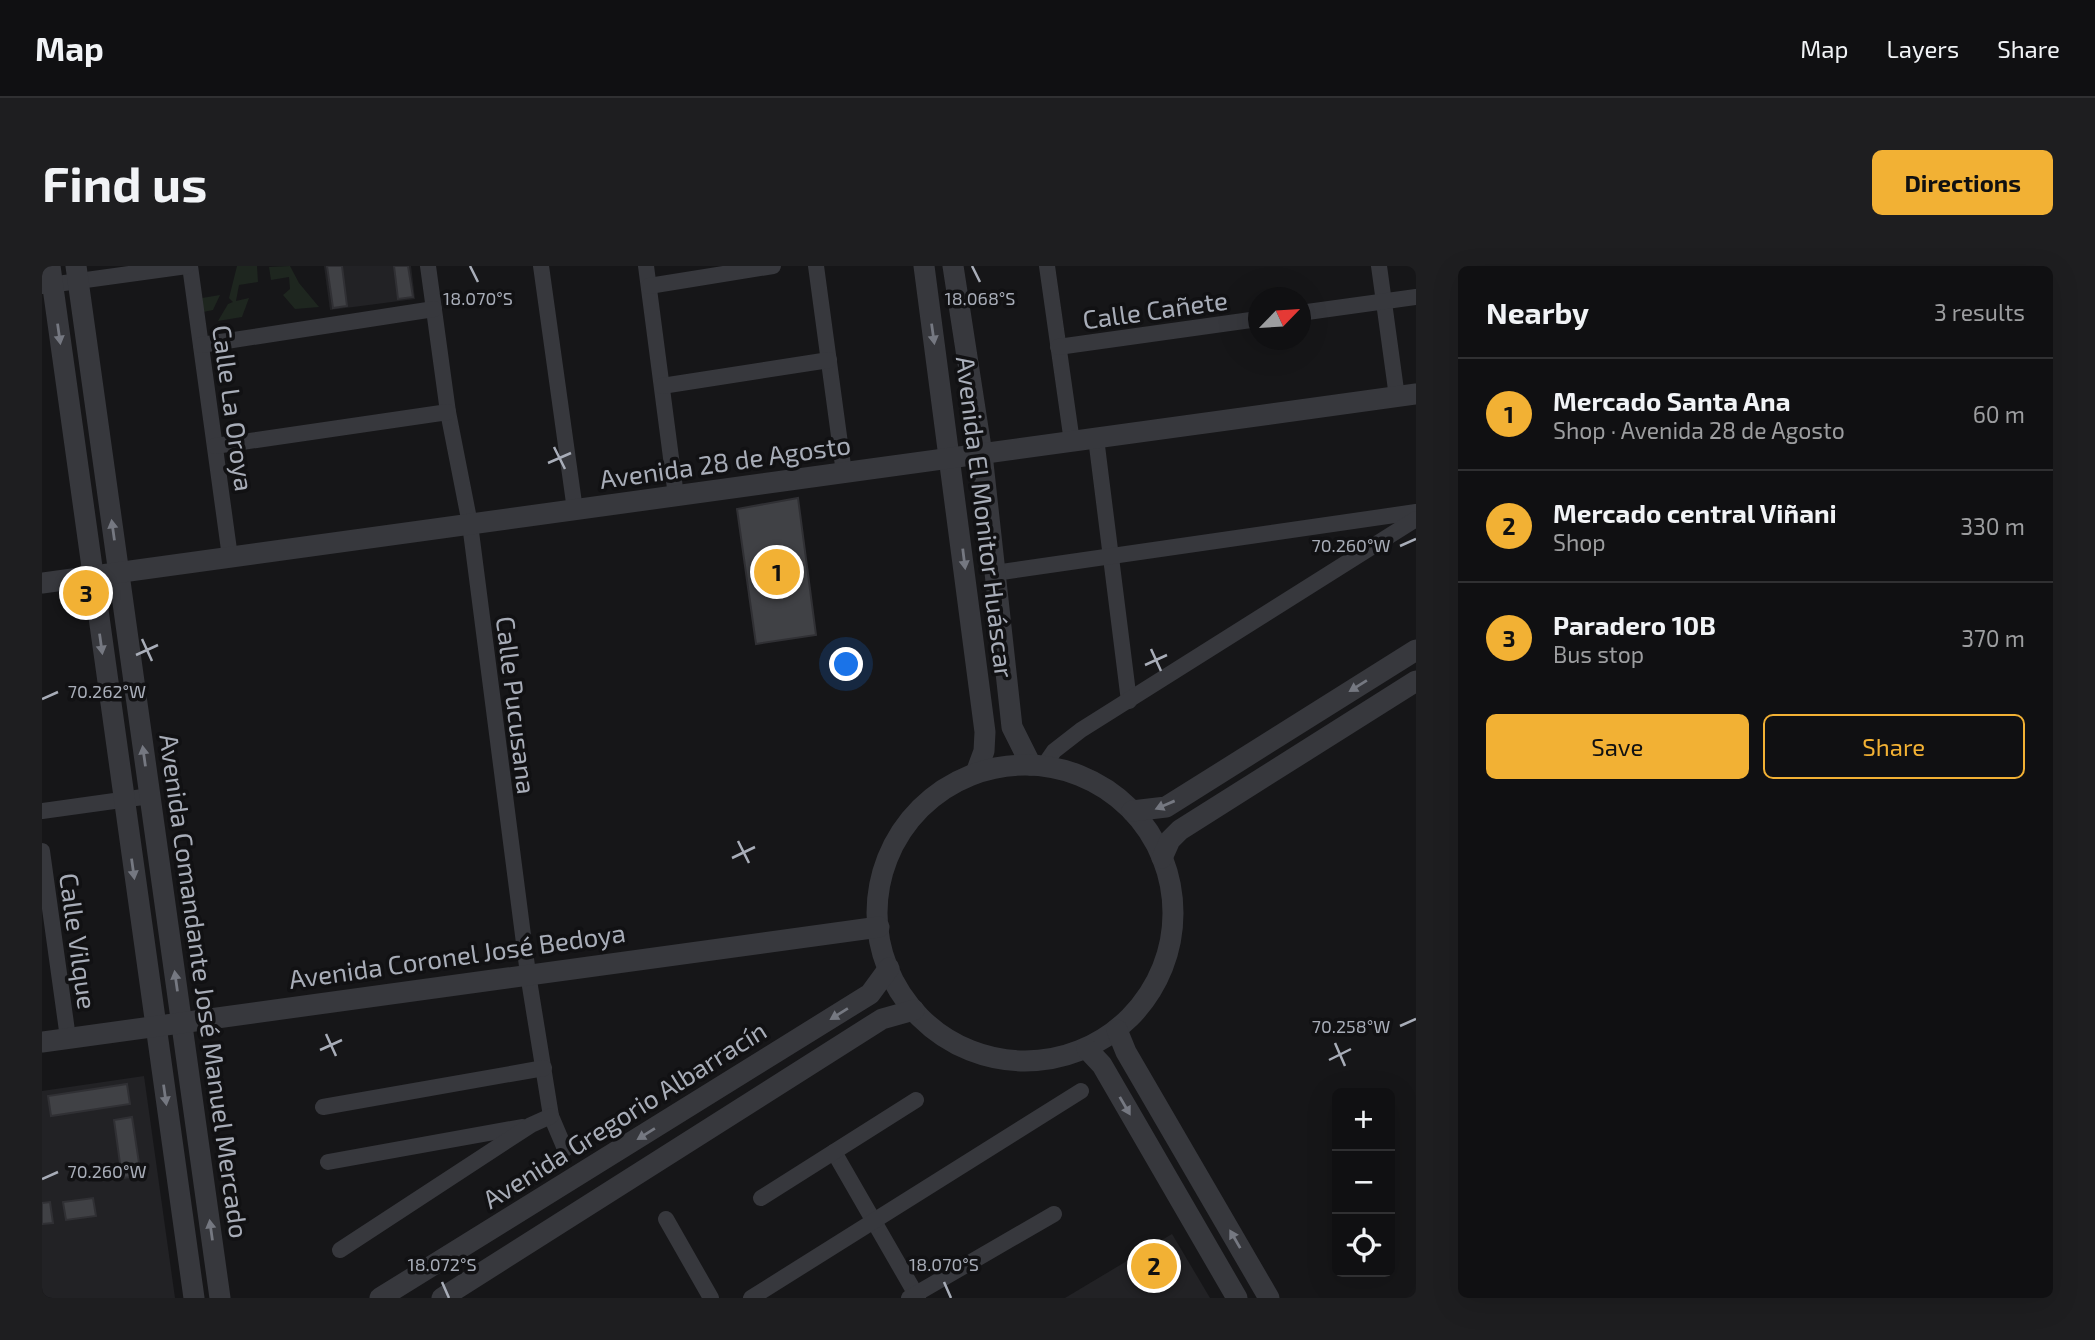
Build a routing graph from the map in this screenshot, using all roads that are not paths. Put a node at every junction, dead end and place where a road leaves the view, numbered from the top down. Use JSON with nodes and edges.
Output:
{"nodes":[{"id":1,"x":189,"y":266,"type":"edge"},
{"id":2,"x":428,"y":266,"type":"edge"},
{"id":3,"x":541,"y":266,"type":"edge"},
{"id":4,"x":646,"y":266,"type":"edge"},
{"id":5,"x":773,"y":266,"type":"edge"},
{"id":6,"x":816,"y":266,"type":"edge"},
{"id":7,"x":924,"y":266,"type":"edge"},
{"id":8,"x":953,"y":266,"type":"edge"},
{"id":9,"x":1379,"y":266,"type":"edge"},
{"id":10,"x":1051,"y":267,"type":"edge"},
{"id":11,"x":77,"y":274,"type":"edge"},
{"id":12,"x":48,"y":279,"type":"edge"},
{"id":13,"x":649,"y":286,"type":"junction"},
{"id":14,"x":1416,"y":297,"type":"edge"},
{"id":15,"x":1384,"y":302,"type":"junction"},
{"id":16,"x":434,"y":309,"type":"junction"},
{"id":17,"x":1311,"y":312,"type":"edge"},
{"id":18,"x":1248,"y":320,"type":"edge"},
{"id":19,"x":201,"y":345,"type":"junction"},
{"id":20,"x":1058,"y":347,"type":"junction"},
{"id":21,"x":829,"y":360,"type":"junction"},
{"id":22,"x":662,"y":386,"type":"junction"},
{"id":23,"x":1406,"y":396,"type":"edge"},
{"id":24,"x":448,"y":412,"type":"junction"},
{"id":25,"x":1096,"y":438,"type":"junction"},
{"id":26,"x":1072,"y":442,"type":"junction"},
{"id":27,"x":215,"y":446,"type":"junction"},
{"id":28,"x":982,"y":454,"type":"junction"},
{"id":29,"x":951,"y":458,"type":"junction"},
{"id":30,"x":844,"y":473,"type":"junction"},
{"id":31,"x":676,"y":496,"type":"junction"},
{"id":32,"x":575,"y":510,"type":"junction"},
{"id":33,"x":1416,"y":512,"type":"edge"},
{"id":34,"x":1416,"y":519,"type":"edge"},
{"id":35,"x":470,"y":524,"type":"junction"},
{"id":36,"x":1111,"y":556,"type":"junction"},
{"id":37,"x":230,"y":558,"type":"junction"},
{"id":38,"x":119,"y":573,"type":"junction"},
{"id":39,"x":995,"y":573,"type":"junction"},
{"id":40,"x":92,"y":577,"type":"junction"},
{"id":41,"x":42,"y":583,"type":"edge"},
{"id":42,"x":1416,"y":650,"type":"edge"},
{"id":43,"x":1416,"y":681,"type":"edge"},
{"id":44,"x":1129,"y":701,"type":"junction"},
{"id":45,"x":1037,"y":766,"type":"junction"},
{"id":46,"x":976,"y":773,"type":"junction"},
{"id":47,"x":150,"y":796,"type":"junction"},
{"id":48,"x":123,"y":800,"type":"junction"},
{"id":49,"x":42,"y":811,"type":"edge"},
{"id":50,"x":1132,"y":811,"type":"junction"},
{"id":51,"x":42,"y":851,"type":"edge"},
{"id":52,"x":1162,"y":858,"type":"junction"},
{"id":53,"x":879,"y":927,"type":"junction"},
{"id":54,"x":889,"y":968,"type":"junction"},
{"id":55,"x":528,"y":974,"type":"junction"},
{"id":56,"x":914,"y":1010,"type":"junction"},
{"id":57,"x":181,"y":1021,"type":"junction"},
{"id":58,"x":155,"y":1026,"type":"junction"},
{"id":59,"x":1117,"y":1030,"type":"junction"},
{"id":60,"x":68,"y":1038,"type":"junction"},
{"id":61,"x":42,"y":1042,"type":"edge"},
{"id":62,"x":1087,"y":1049,"type":"junction"},
{"id":63,"x":544,"y":1068,"type":"junction"},
{"id":64,"x":1082,"y":1091,"type":"dead end"},
{"id":65,"x":916,"y":1100,"type":"dead end"},
{"id":66,"x":323,"y":1107,"type":"dead end"},
{"id":67,"x":551,"y":1116,"type":"junction"},
{"id":68,"x":531,"y":1125,"type":"junction"},
{"id":69,"x":565,"y":1149,"type":"dead end"},
{"id":70,"x":834,"y":1152,"type":"junction"},
{"id":71,"x":328,"y":1162,"type":"dead end"},
{"id":72,"x":761,"y":1198,"type":"dead end"},
{"id":73,"x":1054,"y":1214,"type":"dead end"},
{"id":74,"x":666,"y":1219,"type":"dead end"},
{"id":75,"x":874,"y":1221,"type":"junction"},
{"id":76,"x":340,"y":1250,"type":"dead end"},
{"id":77,"x":914,"y":1297,"type":"edge"},
{"id":78,"x":194,"y":1298,"type":"edge"},
{"id":79,"x":220,"y":1298,"type":"edge"},
{"id":80,"x":380,"y":1298,"type":"edge"},
{"id":81,"x":442,"y":1298,"type":"edge"},
{"id":82,"x":711,"y":1298,"type":"edge"},
{"id":83,"x":751,"y":1298,"type":"edge"},
{"id":84,"x":1237,"y":1298,"type":"edge"},
{"id":85,"x":1269,"y":1298,"type":"edge"}],
"edges":[{"from":1,"to":11,"type":"street"},
{"from":1,"to":19,"type":"street","name":"Calle La Oroya"},
{"from":2,"to":16,"type":"street","name":"Calle Pucusana"},
{"from":3,"to":32,"type":"street"},
{"from":4,"to":13,"type":"street"},
{"from":5,"to":13,"type":"street"},
{"from":6,"to":21,"type":"street"},
{"from":7,"to":29,"type":"street","name":"Avenida El Monitor Huáscar","one_way":true},
{"from":8,"to":28,"type":"street","name":"Avenida El Monitor Huáscar"},
{"from":9,"to":15,"type":"street"},
{"from":10,"to":20,"type":"street"},
{"from":11,"to":12,"type":"street"},
{"from":38,"to":11,"type":"street","name":"Avenida Comandante José Manuel Mercado","one_way":true},
{"from":12,"to":40,"type":"street","name":"Avenida Comandante José Manuel Mercado","one_way":true},
{"from":13,"to":22,"type":"street"},
{"from":14,"to":15,"type":"street"},
{"from":15,"to":17,"type":"street"},
{"from":15,"to":23,"type":"street"},
{"from":16,"to":19,"type":"street"},
{"from":16,"to":24,"type":"street","name":"Calle Pucusana"},
{"from":18,"to":20,"type":"street","name":"Calle Cañete"},
{"from":19,"to":27,"type":"street","name":"Calle La Oroya"},
{"from":20,"to":26,"type":"street"},
{"from":21,"to":22,"type":"street"},
{"from":21,"to":30,"type":"street"},
{"from":22,"to":31,"type":"street"},
{"from":23,"to":25,"type":"street","name":"Avenida 28 de Agosto"},
{"from":24,"to":27,"type":"street"},
{"from":24,"to":35,"type":"street","name":"Calle Pucusana"},
{"from":25,"to":26,"type":"street","name":"Avenida 28 de Agosto"},
{"from":25,"to":36,"type":"street"},
{"from":26,"to":28,"type":"street","name":"Avenida 28 de Agosto"},
{"from":27,"to":37,"type":"street","name":"Calle La Oroya"},
{"from":28,"to":29,"type":"street","name":"Avenida 28 de Agosto"},
{"from":28,"to":39,"type":"street","name":"Avenida El Monitor Huáscar"},
{"from":29,"to":30,"type":"street","name":"Avenida 28 de Agosto"},
{"from":29,"to":46,"type":"street","name":"Avenida El Monitor Huáscar","one_way":true},
{"from":30,"to":31,"type":"street","name":"Avenida 28 de Agosto"},
{"from":31,"to":32,"type":"street","name":"Avenida 28 de Agosto"},
{"from":32,"to":35,"type":"street","name":"Avenida 28 de Agosto"},
{"from":33,"to":36,"type":"street"},
{"from":34,"to":44,"type":"street"},
{"from":35,"to":37,"type":"street","name":"Avenida 28 de Agosto"},
{"from":35,"to":55,"type":"street","name":"Calle Pucusana"},
{"from":36,"to":39,"type":"street"},
{"from":36,"to":44,"type":"street"},
{"from":37,"to":38,"type":"street","name":"Avenida 28 de Agosto"},
{"from":38,"to":40,"type":"street","name":"Avenida 28 de Agosto"},
{"from":47,"to":38,"type":"street","name":"Avenida Comandante José Manuel Mercado","one_way":true},
{"from":39,"to":45,"type":"street","name":"Avenida El Monitor Huáscar"},
{"from":40,"to":41,"type":"street","name":"Avenida 28 de Agosto"},
{"from":40,"to":48,"type":"street","name":"Avenida Comandante José Manuel Mercado","one_way":true},
{"from":42,"to":50,"type":"street","one_way":true},
{"from":43,"to":52,"type":"street"},
{"from":44,"to":45,"type":"street"},
{"from":45,"to":46,"type":"street"},
{"from":45,"to":50,"type":"street"},
{"from":46,"to":53,"type":"street"},
{"from":47,"to":48,"type":"street"},
{"from":57,"to":47,"type":"street","name":"Avenida Comandante José Manuel Mercado","one_way":true},
{"from":48,"to":49,"type":"street"},
{"from":48,"to":58,"type":"street","name":"Avenida Comandante José Manuel Mercado","one_way":true},
{"from":50,"to":52,"type":"street"},
{"from":51,"to":60,"type":"street","name":"Calle Vilque"},
{"from":52,"to":59,"type":"street"},
{"from":53,"to":54,"type":"street"},
{"from":53,"to":55,"type":"street","name":"Avenida Coronel José Bedoya"},
{"from":54,"to":56,"type":"street"},
{"from":54,"to":80,"type":"street","name":"Avenida Gregorio Albarracín","one_way":true},
{"from":55,"to":57,"type":"street","name":"Avenida Coronel José Bedoya"},
{"from":55,"to":63,"type":"street","name":"Calle Pucusana"},
{"from":56,"to":62,"type":"street"},
{"from":56,"to":81,"type":"street"},
{"from":57,"to":58,"type":"street","name":"Avenida Coronel José Bedoya"},
{"from":79,"to":57,"type":"street","name":"Avenida Comandante José Manuel Mercado","one_way":true},
{"from":58,"to":60,"type":"street","name":"Avenida Coronel José Bedoya"},
{"from":58,"to":78,"type":"street","name":"Avenida Comandante José Manuel Mercado","one_way":true},
{"from":59,"to":62,"type":"street"},
{"from":85,"to":59,"type":"street","one_way":true},
{"from":60,"to":61,"type":"street","name":"Avenida Coronel José Bedoya"},
{"from":62,"to":84,"type":"street","one_way":true},
{"from":63,"to":66,"type":"street"},
{"from":63,"to":67,"type":"street","name":"Calle Pucusana"},
{"from":64,"to":75,"type":"street"},
{"from":65,"to":70,"type":"street"},
{"from":67,"to":68,"type":"street"},
{"from":67,"to":69,"type":"street","name":"Calle Pucusana"},
{"from":68,"to":71,"type":"street"},
{"from":68,"to":76,"type":"street"},
{"from":70,"to":72,"type":"street"},
{"from":70,"to":75,"type":"street"},
{"from":73,"to":77,"type":"street"},
{"from":74,"to":82,"type":"street"},
{"from":75,"to":77,"type":"street"},
{"from":75,"to":83,"type":"street"}]}
